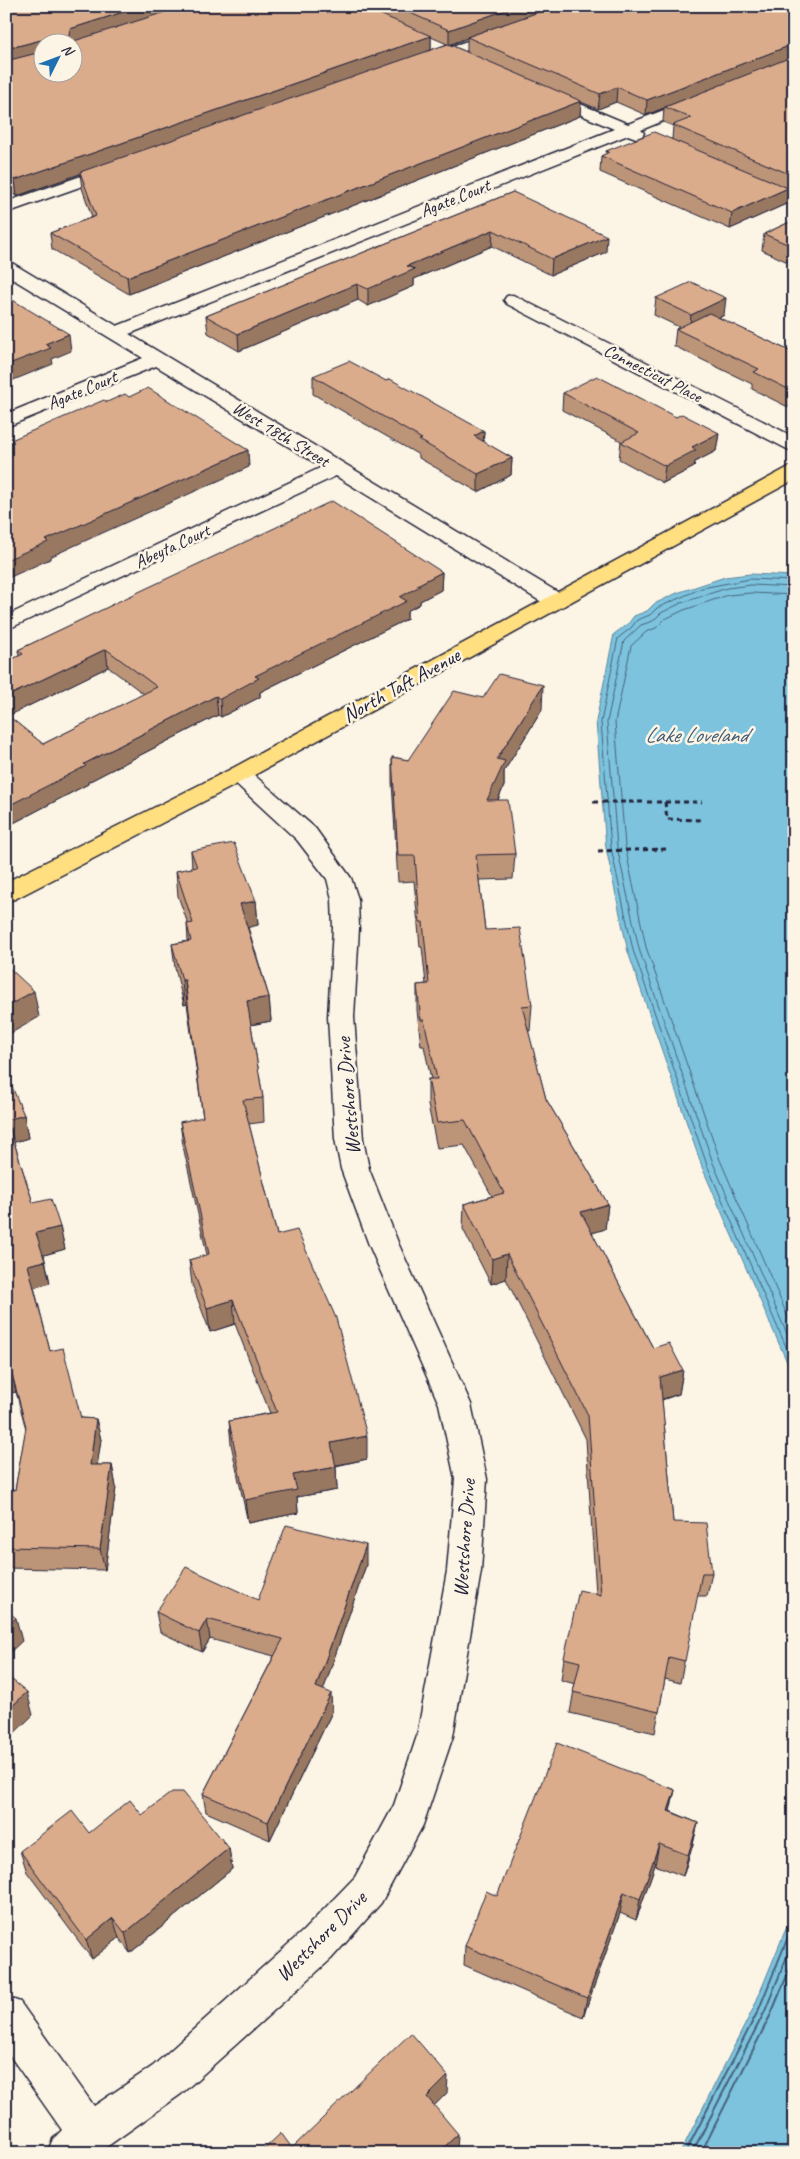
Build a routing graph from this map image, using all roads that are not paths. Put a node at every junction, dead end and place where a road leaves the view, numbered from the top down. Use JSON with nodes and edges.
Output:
{"nodes":[{"id":1,"x":514,"y":29,"type":"edge"},
{"id":2,"x":431,"y":44,"type":"edge"},
{"id":3,"x":448,"y":52,"type":"junction"},
{"id":4,"x":466,"y":60,"type":"edge"},
{"id":5,"x":413,"y":64,"type":"edge"},
{"id":6,"x":538,"y":90,"type":"edge"},
{"id":7,"x":713,"y":95,"type":"edge"},
{"id":8,"x":627,"y":129,"type":"junction"},
{"id":9,"x":654,"y":141,"type":"edge"},
{"id":10,"x":126,"y":166,"type":"edge"},
{"id":11,"x":741,"y":178,"type":"edge"},
{"id":12,"x":794,"y":201,"type":"edge"},
{"id":13,"x":6,"y":208,"type":"edge"},
{"id":14,"x":6,"y":267,"type":"edge"},
{"id":15,"x":512,"y":300,"type":"dead end"},
{"id":16,"x":116,"y":333,"type":"junction"},
{"id":17,"x":158,"y":359,"type":"junction"},
{"id":18,"x":6,"y":421,"type":"edge"},
{"id":19,"x":794,"y":445,"type":"edge"},
{"id":20,"x":337,"y":468,"type":"junction"},
{"id":21,"x":794,"y":472,"type":"edge"},
{"id":22,"x":556,"y":600,"type":"junction"},
{"id":23,"x":6,"y":624,"type":"edge"},
{"id":24,"x":239,"y":774,"type":"junction"},
{"id":25,"x":6,"y":893,"type":"edge"},
{"id":26,"x":6,"y":2016,"type":"edge"},
{"id":27,"x":78,"y":2143,"type":"edge"}],
"edges":[{"from":1,"to":3,"type":"street"},
{"from":2,"to":3,"type":"street"},
{"from":3,"to":4,"type":"street"},
{"from":3,"to":5,"type":"street"},
{"from":6,"to":8,"type":"street"},
{"from":7,"to":8,"type":"street","name":"Agate Court"},
{"from":8,"to":9,"type":"street"},
{"from":8,"to":16,"type":"street","name":"Agate Court"},
{"from":10,"to":13,"type":"street"},
{"from":11,"to":12,"type":"street"},
{"from":14,"to":16,"type":"street","name":"West 18th Street"},
{"from":15,"to":19,"type":"street","name":"Connecticut Place"},
{"from":16,"to":17,"type":"street","name":"West 18th Street"},
{"from":17,"to":18,"type":"street","name":"Agate Court"},
{"from":17,"to":20,"type":"street","name":"West 18th Street"},
{"from":20,"to":22,"type":"street","name":"West 18th Street"},
{"from":20,"to":23,"type":"street","name":"Abeyta Court"},
{"from":21,"to":22,"type":"main road","name":"North Taft Avenue"},
{"from":22,"to":24,"type":"main road","name":"North Taft Avenue"},
{"from":24,"to":25,"type":"main road","name":"North Taft Avenue"},
{"from":24,"to":27,"type":"street","name":"Westshore Drive"},
{"from":26,"to":27,"type":"street"}]}
